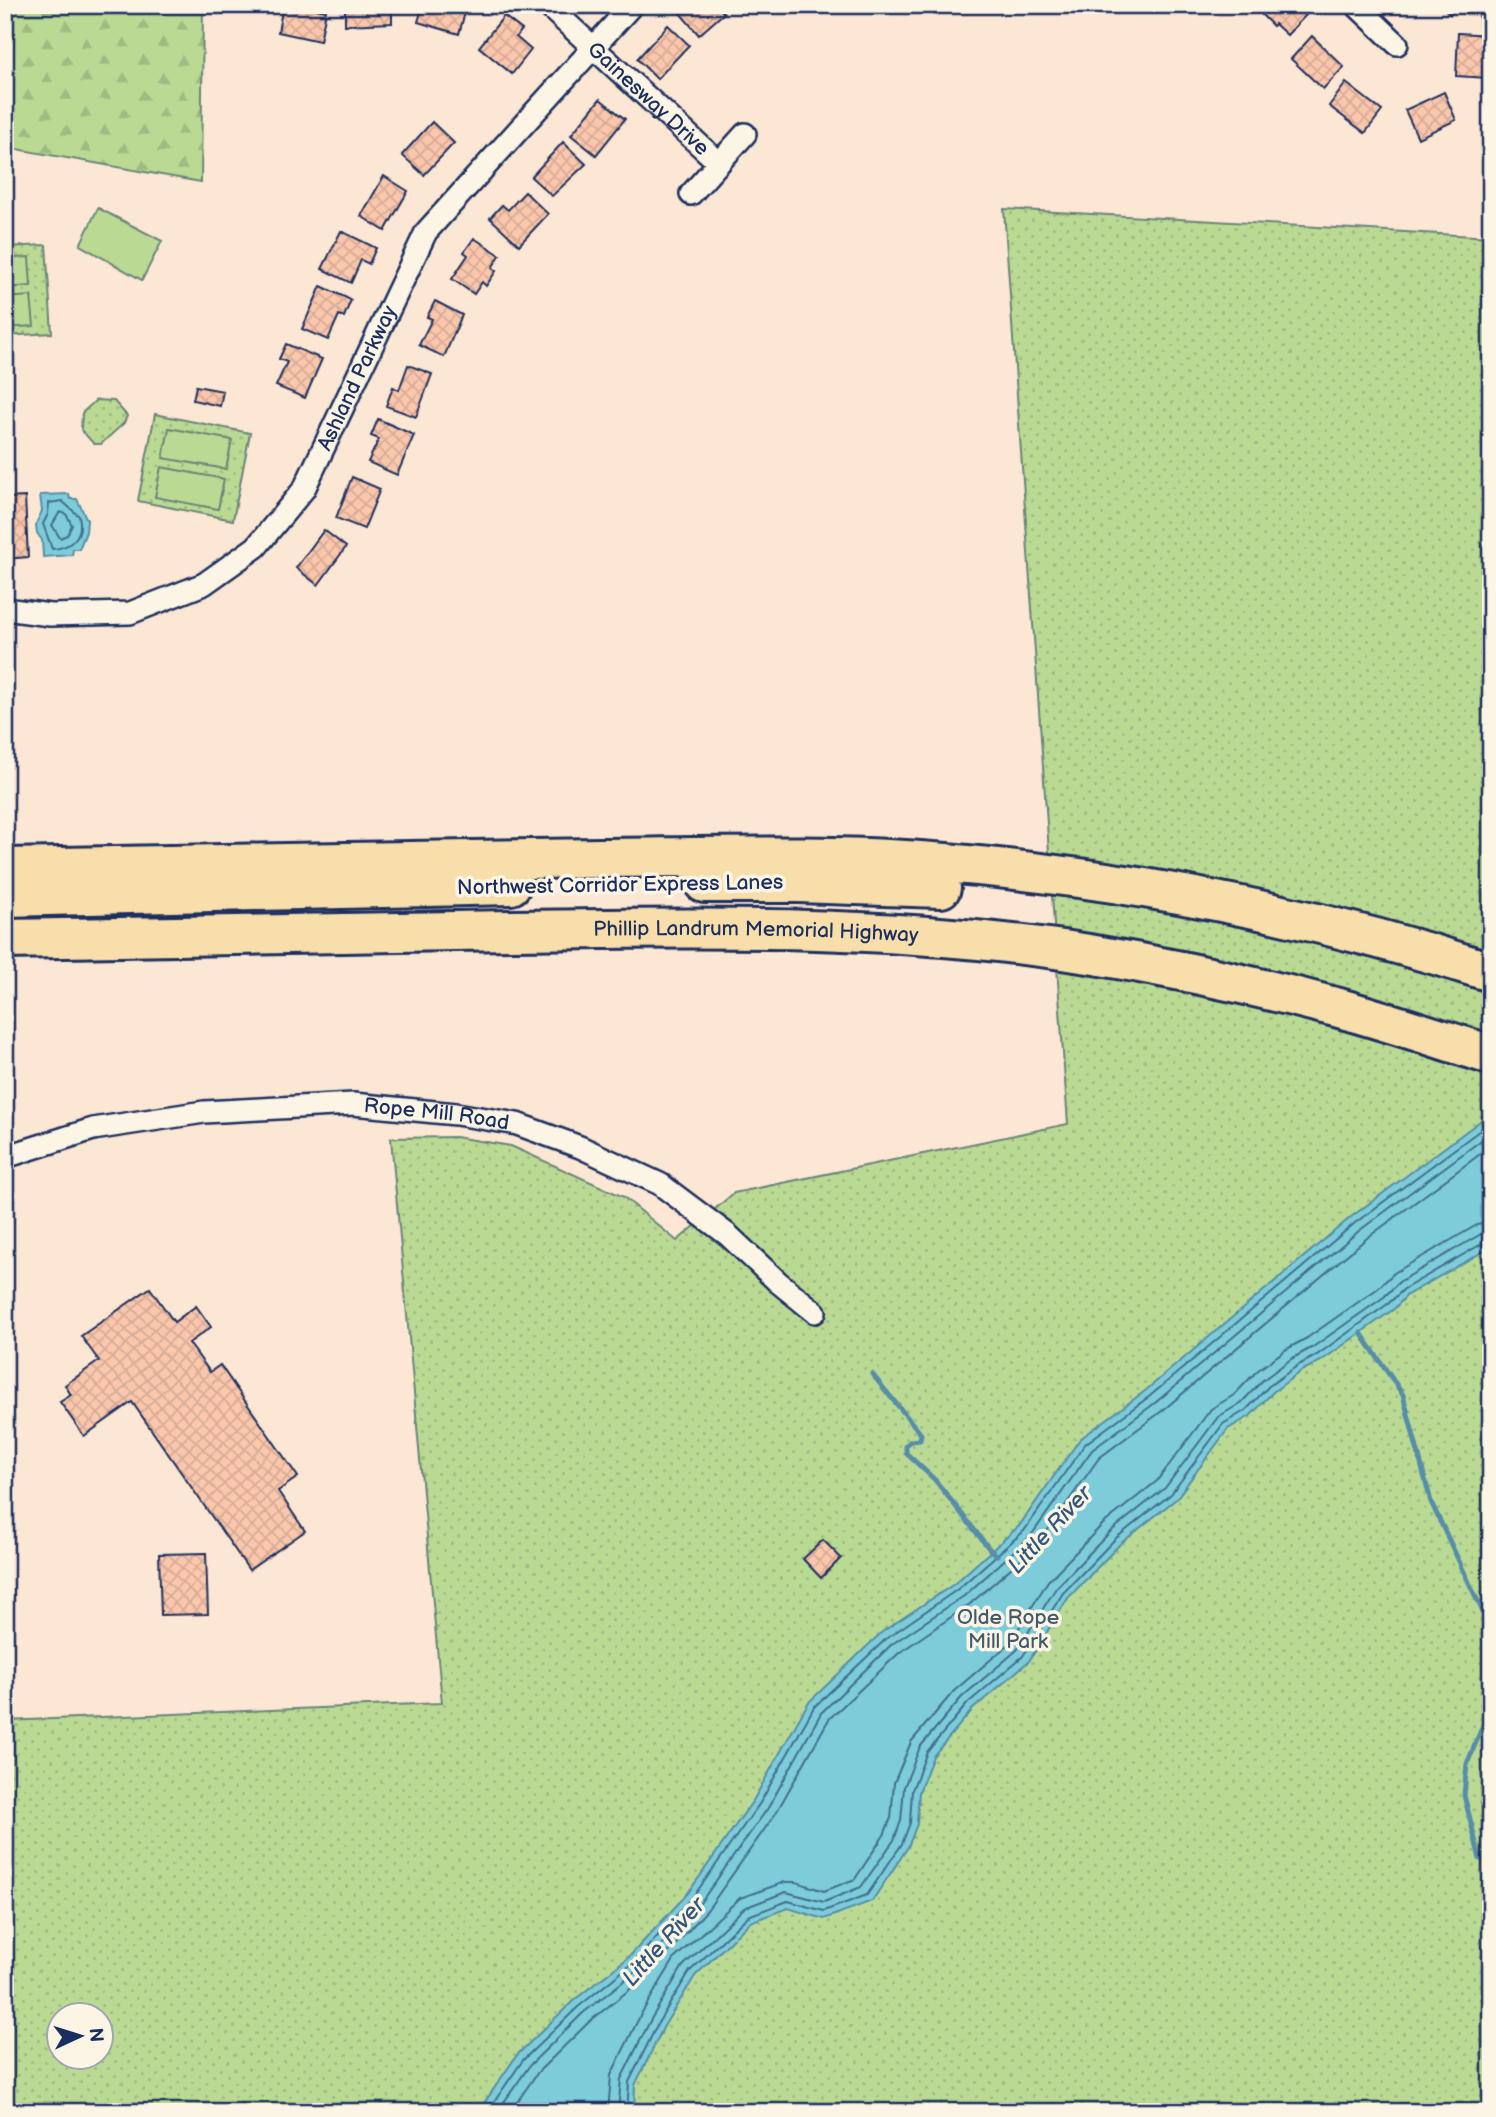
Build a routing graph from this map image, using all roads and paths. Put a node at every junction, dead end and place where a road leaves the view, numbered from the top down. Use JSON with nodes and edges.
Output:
{"nodes":[{"id":1,"x":547,"y":5,"type":"edge"},
{"id":2,"x":632,"y":5,"type":"edge"},
{"id":3,"x":1356,"y":5,"type":"edge"},
{"id":4,"x":1397,"y":44,"type":"dead end"},
{"id":5,"x":593,"y":49,"type":"junction"},
{"id":6,"x":745,"y":134,"type":"dead end"},
{"id":7,"x":719,"y":163,"type":"junction"},
{"id":8,"x":691,"y":194,"type":"dead end"},
{"id":9,"x":5,"y":609,"type":"edge"},
{"id":10,"x":5,"y":868,"type":"edge"},
{"id":11,"x":5,"y":897,"type":"edge"},
{"id":12,"x":1233,"y":904,"type":"junction"},
{"id":13,"x":5,"y":939,"type":"edge"},
{"id":14,"x":1476,"y":967,"type":"edge"},
{"id":15,"x":1491,"y":1055,"type":"edge"},
{"id":16,"x":5,"y":1157,"type":"edge"},
{"id":17,"x":815,"y":1312,"type":"dead end"}],
"edges":[{"from":1,"to":5,"type":"street","name":"Gainesway Drive"},
{"from":2,"to":5,"type":"street","name":"Ashland Parkway"},
{"from":3,"to":4,"type":"street"},
{"from":5,"to":7,"type":"street","name":"Gainesway Drive"},
{"from":5,"to":9,"type":"street","name":"Ashland Parkway"},
{"from":6,"to":7,"type":"street","name":"Gainesway Drive"},
{"from":7,"to":8,"type":"street","name":"Gainesway Drive"},
{"from":10,"to":12,"type":"highway"},
{"from":11,"to":12,"type":"highway","name":"Northwest Corridor Express Lanes"},
{"from":12,"to":14,"type":"highway"},
{"from":13,"to":15,"type":"highway","name":"Phillip Landrum Memorial Highway"},
{"from":16,"to":17,"type":"street","name":"Rope Mill Road"}]}
